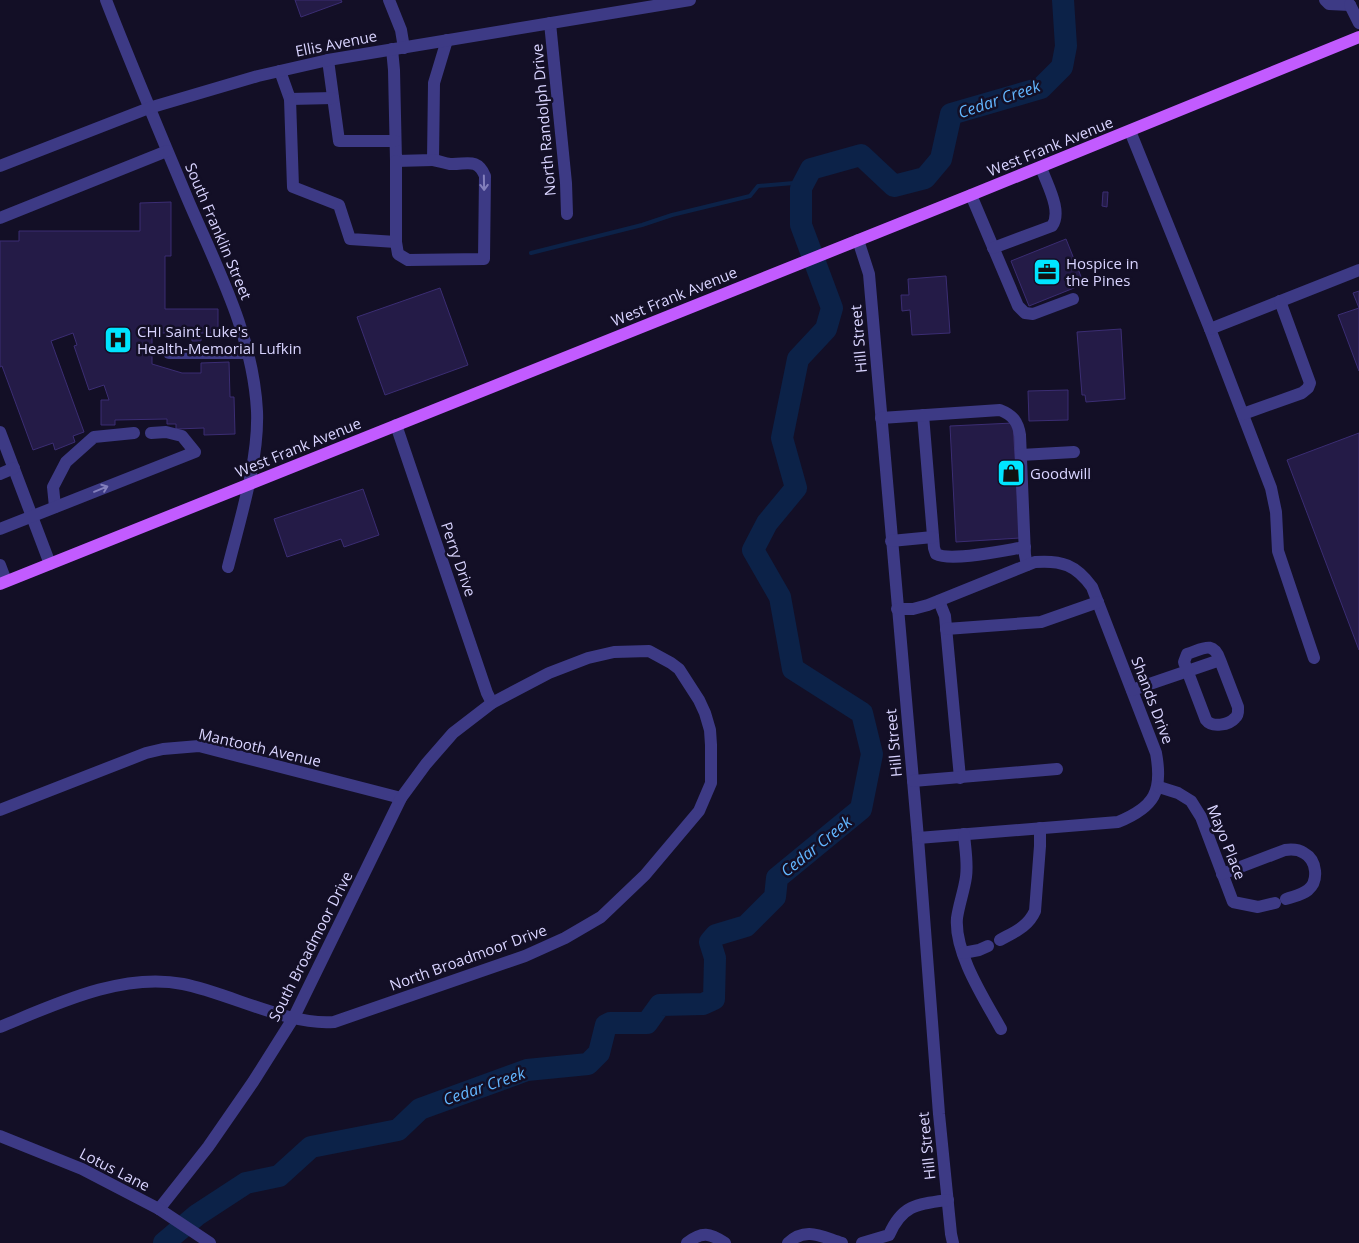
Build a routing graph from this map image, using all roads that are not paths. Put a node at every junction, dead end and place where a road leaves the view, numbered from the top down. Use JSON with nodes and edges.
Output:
{"nodes":[{"id":1,"x":106,"y":0,"type":"edge"},
{"id":2,"x":389,"y":0,"type":"edge"},
{"id":3,"x":612,"y":0,"type":"edge"},
{"id":4,"x":690,"y":0,"type":"edge"},
{"id":5,"x":1325,"y":0,"type":"edge"},
{"id":6,"x":1353,"y":3,"type":"edge"},
{"id":7,"x":617,"y":12,"type":"junction"},
{"id":8,"x":550,"y":23,"type":"junction"},
{"id":9,"x":1359,"y":23,"type":"edge"},
{"id":10,"x":1359,"y":37,"type":"edge"},
{"id":11,"x":447,"y":40,"type":"junction"},
{"id":12,"x":398,"y":48,"type":"junction"},
{"id":13,"x":328,"y":60,"type":"junction"},
{"id":14,"x":280,"y":71,"type":"junction"},
{"id":15,"x":333,"y":98,"type":"junction"},
{"id":16,"x":290,"y":99,"type":"junction"},
{"id":17,"x":149,"y":108,"type":"junction"},
{"id":18,"x":1130,"y":131,"type":"junction"},
{"id":19,"x":395,"y":141,"type":"junction"},
{"id":20,"x":167,"y":151,"type":"junction"},
{"id":21,"x":433,"y":160,"type":"junction"},
{"id":22,"x":396,"y":161,"type":"junction"},
{"id":23,"x":0,"y":166,"type":"edge"},
{"id":24,"x":1041,"y":167,"type":"junction"},
{"id":25,"x":971,"y":195,"type":"junction"},
{"id":26,"x":567,"y":214,"type":"dead end"},
{"id":27,"x":0,"y":218,"type":"edge"},
{"id":28,"x":858,"y":240,"type":"junction"},
{"id":29,"x":396,"y":242,"type":"junction"},
{"id":30,"x":993,"y":248,"type":"junction"},
{"id":31,"x":1359,"y":270,"type":"edge"},
{"id":32,"x":1073,"y":299,"type":"dead end"},
{"id":33,"x":1280,"y":302,"type":"junction"},
{"id":34,"x":1210,"y":328,"type":"junction"},
{"id":35,"x":169,"y":353,"type":"dead end"},
{"id":36,"x":248,"y":353,"type":"junction"},
{"id":37,"x":1242,"y":414,"type":"junction"},
{"id":38,"x":923,"y":415,"type":"junction"},
{"id":39,"x":881,"y":418,"type":"junction"},
{"id":40,"x":396,"y":425,"type":"junction"},
{"id":41,"x":0,"y":432,"type":"edge"},
{"id":42,"x":134,"y":433,"type":"dead end"},
{"id":43,"x":151,"y":433,"type":"dead end"},
{"id":44,"x":1074,"y":452,"type":"dead end"},
{"id":45,"x":1021,"y":455,"type":"junction"},
{"id":46,"x":14,"y":468,"type":"junction"},
{"id":47,"x":0,"y":474,"type":"edge"},
{"id":48,"x":249,"y":484,"type":"junction"},
{"id":49,"x":55,"y":507,"type":"junction"},
{"id":50,"x":32,"y":517,"type":"junction"},
{"id":51,"x":0,"y":529,"type":"edge"},
{"id":52,"x":933,"y":537,"type":"junction"},
{"id":53,"x":892,"y":541,"type":"junction"},
{"id":54,"x":1025,"y":547,"type":"junction"},
{"id":55,"x":50,"y":564,"type":"junction"},
{"id":56,"x":0,"y":565,"type":"edge"},
{"id":57,"x":1028,"y":565,"type":"junction"},
{"id":58,"x":228,"y":567,"type":"dead end"},
{"id":59,"x":3,"y":582,"type":"edge"},
{"id":60,"x":939,"y":601,"type":"junction"},
{"id":61,"x":1098,"y":602,"type":"junction"},
{"id":62,"x":897,"y":609,"type":"junction"},
{"id":63,"x":946,"y":630,"type":"junction"},
{"id":64,"x":1314,"y":658,"type":"dead end"},
{"id":65,"x":1188,"y":671,"type":"junction"},
{"id":66,"x":1132,"y":690,"type":"junction"},
{"id":67,"x":492,"y":704,"type":"junction"},
{"id":68,"x":1057,"y":770,"type":"dead end"},
{"id":69,"x":960,"y":778,"type":"junction"},
{"id":70,"x":913,"y":781,"type":"junction"},
{"id":71,"x":1158,"y":788,"type":"junction"},
{"id":72,"x":401,"y":798,"type":"junction"},
{"id":73,"x":0,"y":810,"type":"edge"},
{"id":74,"x":1040,"y":828,"type":"junction"},
{"id":75,"x":964,"y":834,"type":"junction"},
{"id":76,"x":918,"y":838,"type":"junction"},
{"id":77,"x":1222,"y":874,"type":"junction"},
{"id":78,"x":963,"y":953,"type":"junction"},
{"id":79,"x":294,"y":1018,"type":"junction"},
{"id":80,"x":0,"y":1027,"type":"edge"},
{"id":81,"x":1001,"y":1029,"type":"dead end"},
{"id":82,"x":0,"y":1136,"type":"edge"},
{"id":83,"x":948,"y":1200,"type":"junction"},
{"id":84,"x":159,"y":1209,"type":"junction"},
{"id":85,"x":893,"y":1239,"type":"edge"},
{"id":86,"x":208,"y":1242,"type":"edge"},
{"id":87,"x":687,"y":1243,"type":"edge"},
{"id":88,"x":725,"y":1243,"type":"edge"},
{"id":89,"x":788,"y":1243,"type":"edge"},
{"id":90,"x":842,"y":1243,"type":"edge"},
{"id":91,"x":862,"y":1243,"type":"edge"},
{"id":92,"x":953,"y":1243,"type":"edge"}],
"edges":[{"from":1,"to":17,"type":"street","name":"South Franklin Street"},
{"from":2,"to":12,"type":"street"},
{"from":3,"to":7,"type":"street"},
{"from":4,"to":7,"type":"street","name":"Ellis Avenue"},
{"from":5,"to":6,"type":"street"},
{"from":6,"to":9,"type":"street"},
{"from":7,"to":8,"type":"street","name":"Ellis Avenue"},
{"from":8,"to":11,"type":"street","name":"Ellis Avenue"},
{"from":8,"to":26,"type":"street","name":"North Randolph Drive"},
{"from":10,"to":18,"type":"main road","name":"West Frank Avenue"},
{"from":11,"to":12,"type":"street","name":"Ellis Avenue"},
{"from":11,"to":21,"type":"street"},
{"from":12,"to":13,"type":"street","name":"Ellis Avenue"},
{"from":12,"to":19,"type":"street"},
{"from":13,"to":14,"type":"street","name":"Ellis Avenue"},
{"from":13,"to":15,"type":"street"},
{"from":14,"to":16,"type":"street"},
{"from":14,"to":17,"type":"street","name":"Ellis Avenue"},
{"from":15,"to":16,"type":"street"},
{"from":15,"to":19,"type":"street"},
{"from":16,"to":29,"type":"street"},
{"from":17,"to":20,"type":"street","name":"South Franklin Street"},
{"from":17,"to":23,"type":"street","name":"Ellis Avenue"},
{"from":18,"to":24,"type":"main road","name":"West Frank Avenue"},
{"from":18,"to":34,"type":"street"},
{"from":19,"to":22,"type":"street"},
{"from":20,"to":27,"type":"street"},
{"from":20,"to":36,"type":"street","name":"South Franklin Street"},
{"from":21,"to":22,"type":"street"},
{"from":21,"to":29,"type":"street","one_way":true},
{"from":22,"to":29,"type":"street"},
{"from":24,"to":25,"type":"main road","name":"West Frank Avenue"},
{"from":24,"to":30,"type":"street"},
{"from":25,"to":28,"type":"main road","name":"West Frank Avenue"},
{"from":25,"to":30,"type":"street"},
{"from":28,"to":39,"type":"street","name":"Hill Street"},
{"from":28,"to":40,"type":"main road","name":"West Frank Avenue"},
{"from":30,"to":32,"type":"street"},
{"from":31,"to":33,"type":"street"},
{"from":33,"to":34,"type":"street"},
{"from":33,"to":37,"type":"street"},
{"from":34,"to":37,"type":"street"},
{"from":35,"to":36,"type":"street"},
{"from":36,"to":48,"type":"street","name":"South Franklin Street"},
{"from":37,"to":64,"type":"street"},
{"from":38,"to":39,"type":"street"},
{"from":38,"to":45,"type":"street"},
{"from":38,"to":52,"type":"street"},
{"from":39,"to":53,"type":"street","name":"Hill Street"},
{"from":40,"to":48,"type":"main road","name":"West Frank Avenue"},
{"from":40,"to":67,"type":"street","name":"Perry Drive"},
{"from":41,"to":46,"type":"street"},
{"from":42,"to":49,"type":"street"},
{"from":49,"to":43,"type":"street","one_way":true},
{"from":44,"to":45,"type":"street"},
{"from":45,"to":54,"type":"street"},
{"from":46,"to":47,"type":"street"},
{"from":46,"to":50,"type":"street"},
{"from":48,"to":55,"type":"main road","name":"West Frank Avenue"},
{"from":48,"to":58,"type":"street","name":"South Franklin Street"},
{"from":49,"to":50,"type":"street"},
{"from":50,"to":51,"type":"street"},
{"from":50,"to":55,"type":"street"},
{"from":52,"to":53,"type":"street"},
{"from":52,"to":54,"type":"street"},
{"from":53,"to":62,"type":"street","name":"Hill Street"},
{"from":54,"to":57,"type":"street"},
{"from":55,"to":59,"type":"main road","name":"West Frank Avenue"},
{"from":56,"to":59,"type":"street"},
{"from":57,"to":60,"type":"street","name":"Shands Drive"},
{"from":57,"to":61,"type":"street","name":"Shands Drive"},
{"from":60,"to":62,"type":"street","name":"Shands Drive"},
{"from":60,"to":63,"type":"street"},
{"from":61,"to":63,"type":"street"},
{"from":61,"to":66,"type":"street","name":"Shands Drive"},
{"from":62,"to":70,"type":"street","name":"Hill Street"},
{"from":63,"to":69,"type":"street"},
{"from":65,"to":65,"type":"street"},
{"from":65,"to":66,"type":"street"},
{"from":66,"to":71,"type":"street","name":"Shands Drive"},
{"from":67,"to":72,"type":"street","name":"South Broadmoor Drive"},
{"from":67,"to":79,"type":"street","name":"North Broadmoor Drive"},
{"from":68,"to":69,"type":"street"},
{"from":69,"to":70,"type":"street"},
{"from":70,"to":76,"type":"street","name":"Hill Street"},
{"from":71,"to":74,"type":"street"},
{"from":71,"to":77,"type":"street","name":"Mayo Place"},
{"from":72,"to":73,"type":"street","name":"Mantooth Avenue"},
{"from":72,"to":79,"type":"street","name":"South Broadmoor Drive"},
{"from":74,"to":75,"type":"street"},
{"from":74,"to":78,"type":"street"},
{"from":75,"to":76,"type":"street"},
{"from":75,"to":78,"type":"street"},
{"from":76,"to":83,"type":"street","name":"Hill Street"},
{"from":77,"to":77,"type":"street","name":"Mayo Place"},
{"from":78,"to":81,"type":"street"},
{"from":79,"to":80,"type":"street","name":"North Broadmoor Drive"},
{"from":79,"to":84,"type":"street","name":"South Broadmoor Drive"},
{"from":82,"to":84,"type":"street","name":"Lotus Lane"},
{"from":83,"to":85,"type":"street"},
{"from":83,"to":92,"type":"street","name":"Hill Street"},
{"from":84,"to":86,"type":"street","name":"Lotus Lane"},
{"from":85,"to":91,"type":"street"},
{"from":87,"to":88,"type":"street"},
{"from":89,"to":90,"type":"street"}]}
